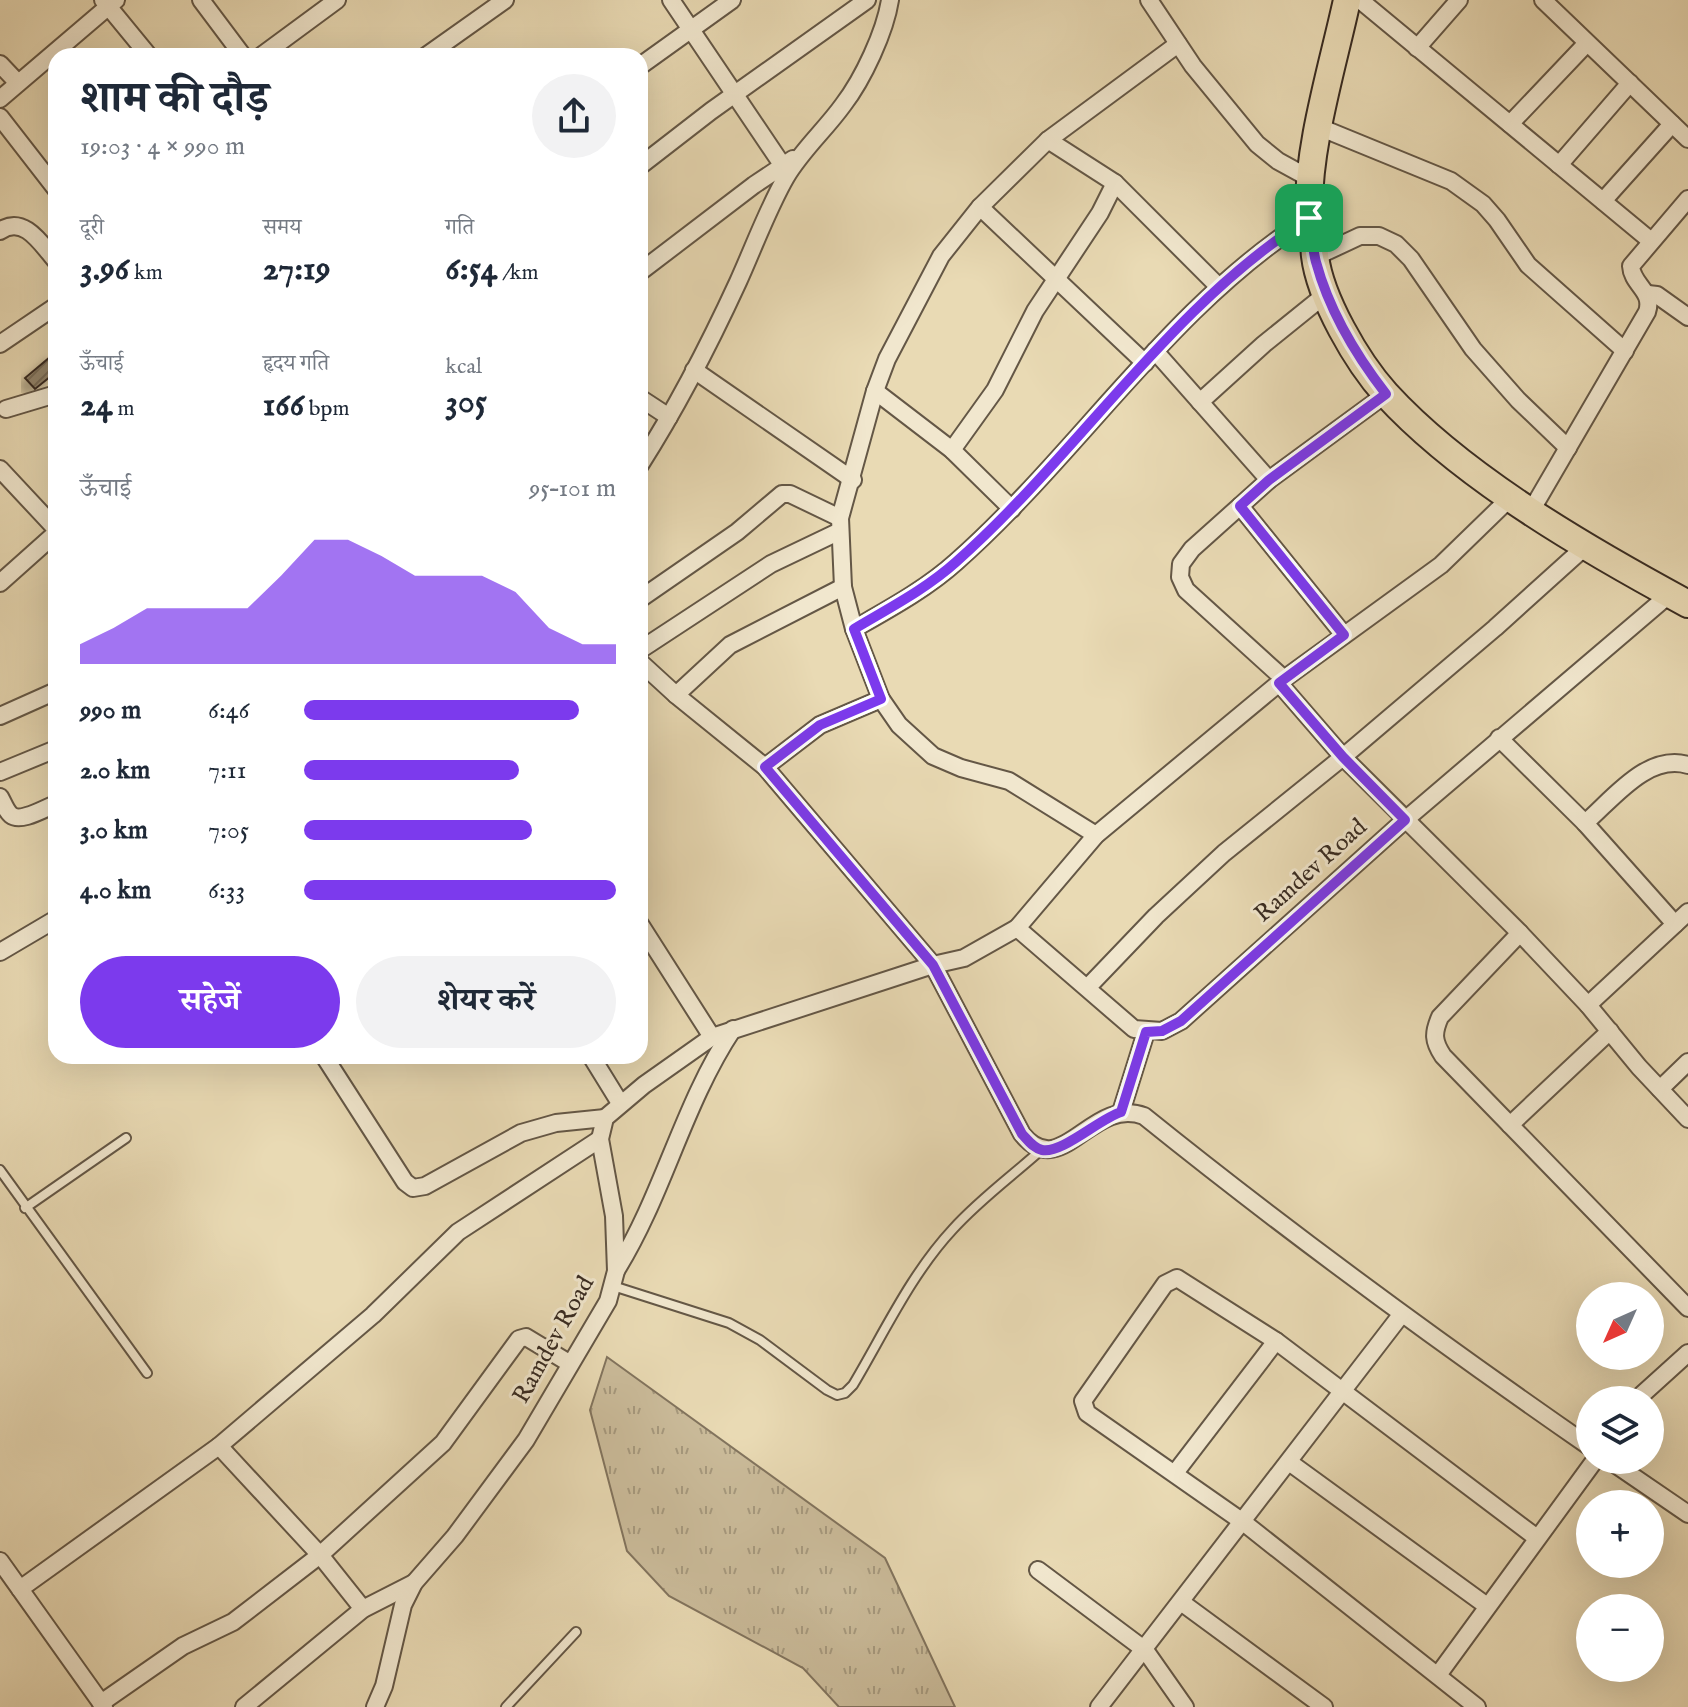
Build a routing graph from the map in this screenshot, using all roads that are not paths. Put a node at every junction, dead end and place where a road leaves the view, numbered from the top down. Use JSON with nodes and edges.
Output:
{"nodes":[{"id":1,"x":201,"y":0,"type":"edge"},
{"id":2,"x":337,"y":0,"type":"edge"},
{"id":3,"x":505,"y":0,"type":"edge"},
{"id":4,"x":671,"y":0,"type":"edge"},
{"id":5,"x":732,"y":0,"type":"edge"},
{"id":6,"x":867,"y":0,"type":"edge"},
{"id":7,"x":890,"y":0,"type":"edge"},
{"id":8,"x":1149,"y":0,"type":"edge"},
{"id":9,"x":1347,"y":0,"type":"edge"},
{"id":10,"x":1360,"y":0,"type":"edge"},
{"id":11,"x":1459,"y":0,"type":"edge"},
{"id":12,"x":1543,"y":0,"type":"edge"},
{"id":13,"x":109,"y":2,"type":"edge"},
{"id":14,"x":691,"y":29,"type":"junction"},
{"id":15,"x":1587,"y":43,"type":"junction"},
{"id":16,"x":1178,"y":44,"type":"junction"},
{"id":17,"x":62,"y":48,"type":"edge"},
{"id":18,"x":143,"y":48,"type":"edge"},
{"id":19,"x":237,"y":48,"type":"edge"},
{"id":20,"x":272,"y":48,"type":"edge"},
{"id":21,"x":437,"y":48,"type":"edge"},
{"id":22,"x":1417,"y":48,"type":"junction"},
{"id":23,"x":48,"y":60,"type":"edge"},
{"id":24,"x":648,"y":60,"type":"edge"},
{"id":25,"x":0,"y":64,"type":"edge"},
{"id":26,"x":18,"y":83,"type":"junction"},
{"id":27,"x":1630,"y":83,"type":"junction"},
{"id":28,"x":733,"y":95,"type":"junction"},
{"id":29,"x":0,"y":99,"type":"edge"},
{"id":30,"x":0,"y":117,"type":"edge"},
{"id":31,"x":1510,"y":124,"type":"junction"},
{"id":32,"x":1672,"y":124,"type":"junction"},
{"id":33,"x":1319,"y":127,"type":"junction"},
{"id":34,"x":1688,"y":139,"type":"edge"},
{"id":35,"x":1048,"y":140,"type":"junction"},
{"id":36,"x":803,"y":153,"type":"junction"},
{"id":37,"x":648,"y":160,"type":"edge"},
{"id":38,"x":1559,"y":165,"type":"junction"},
{"id":39,"x":783,"y":166,"type":"junction"},
{"id":40,"x":1309,"y":178,"type":"junction"},
{"id":41,"x":48,"y":179,"type":"edge"},
{"id":42,"x":1115,"y":183,"type":"junction"},
{"id":43,"x":1688,"y":199,"type":"edge"},
{"id":44,"x":1603,"y":201,"type":"junction"},
{"id":45,"x":980,"y":207,"type":"junction"},
{"id":46,"x":0,"y":231,"type":"edge"},
{"id":47,"x":1316,"y":241,"type":"junction"},
{"id":48,"x":1651,"y":241,"type":"junction"},
{"id":49,"x":48,"y":253,"type":"edge"},
{"id":50,"x":648,"y":266,"type":"edge"},
{"id":51,"x":1058,"y":280,"type":"junction"},
{"id":52,"x":1219,"y":287,"type":"junction"},
{"id":53,"x":1326,"y":294,"type":"junction"},
{"id":54,"x":1648,"y":294,"type":"junction"},
{"id":55,"x":48,"y":311,"type":"edge"},
{"id":56,"x":1688,"y":317,"type":"edge"},
{"id":57,"x":0,"y":344,"type":"edge"},
{"id":58,"x":1625,"y":351,"type":"junction"},
{"id":59,"x":1150,"y":357,"type":"junction"},
{"id":60,"x":694,"y":370,"type":"junction"},
{"id":61,"x":875,"y":391,"type":"junction"},
{"id":62,"x":1386,"y":394,"type":"junction"},
{"id":63,"x":48,"y":396,"type":"edge"},
{"id":64,"x":1200,"y":402,"type":"junction"},
{"id":65,"x":648,"y":403,"type":"edge"},
{"id":66,"x":2,"y":407,"type":"edge"},
{"id":67,"x":669,"y":417,"type":"junction"},
{"id":68,"x":1568,"y":448,"type":"junction"},
{"id":69,"x":952,"y":450,"type":"junction"},
{"id":70,"x":648,"y":452,"type":"edge"},
{"id":71,"x":0,"y":469,"type":"edge"},
{"id":72,"x":853,"y":480,"type":"junction"},
{"id":73,"x":1269,"y":480,"type":"junction"},
{"id":74,"x":1527,"y":502,"type":"junction"},
{"id":75,"x":1240,"y":506,"type":"junction"},
{"id":76,"x":1012,"y":509,"type":"junction"},
{"id":77,"x":48,"y":522,"type":"edge"},
{"id":78,"x":840,"y":524,"type":"junction"},
{"id":79,"x":48,"y":538,"type":"edge"},
{"id":80,"x":1587,"y":545,"type":"junction"},
{"id":81,"x":0,"y":583,"type":"edge"},
{"id":82,"x":843,"y":587,"type":"junction"},
{"id":83,"x":648,"y":593,"type":"edge"},
{"id":84,"x":1682,"y":594,"type":"edge"},
{"id":85,"x":854,"y":629,"type":"junction"},
{"id":86,"x":1344,"y":635,"type":"junction"},
{"id":87,"x":648,"y":645,"type":"edge"},
{"id":88,"x":648,"y":674,"type":"edge"},
{"id":89,"x":1282,"y":681,"type":"junction"},
{"id":90,"x":48,"y":695,"type":"edge"},
{"id":91,"x":676,"y":695,"type":"junction"},
{"id":92,"x":881,"y":699,"type":"junction"},
{"id":93,"x":0,"y":716,"type":"edge"},
{"id":94,"x":1499,"y":738,"type":"junction"},
{"id":95,"x":48,"y":752,"type":"edge"},
{"id":96,"x":1343,"y":757,"type":"junction"},
{"id":97,"x":1688,"y":765,"type":"edge"},
{"id":98,"x":765,"y":767,"type":"junction"},
{"id":99,"x":0,"y":772,"type":"edge"},
{"id":100,"x":0,"y":797,"type":"edge"},
{"id":101,"x":48,"y":807,"type":"edge"},
{"id":102,"x":1405,"y":820,"type":"junction"},
{"id":103,"x":1585,"y":823,"type":"junction"},
{"id":104,"x":1096,"y":835,"type":"junction"},
{"id":105,"x":1688,"y":912,"type":"edge"},
{"id":106,"x":48,"y":924,"type":"edge"},
{"id":107,"x":1675,"y":924,"type":"junction"},
{"id":108,"x":1017,"y":928,"type":"junction"},
{"id":109,"x":1520,"y":933,"type":"junction"},
{"id":110,"x":648,"y":937,"type":"edge"},
{"id":111,"x":0,"y":952,"type":"edge"},
{"id":112,"x":933,"y":965,"type":"junction"},
{"id":113,"x":1088,"y":987,"type":"junction"},
{"id":114,"x":1588,"y":1005,"type":"junction"},
{"id":115,"x":733,"y":1029,"type":"junction"},
{"id":116,"x":1610,"y":1031,"type":"junction"},
{"id":117,"x":1146,"y":1032,"type":"junction"},
{"id":118,"x":712,"y":1037,"type":"junction"},
{"id":119,"x":1688,"y":1062,"type":"edge"},
{"id":120,"x":329,"y":1064,"type":"edge"},
{"id":121,"x":596,"y":1064,"type":"edge"},
{"id":122,"x":1660,"y":1089,"type":"junction"},
{"id":123,"x":620,"y":1103,"type":"junction"},
{"id":124,"x":1121,"y":1112,"type":"junction"},
{"id":125,"x":605,"y":1118,"type":"junction"},
{"id":126,"x":1688,"y":1119,"type":"edge"},
{"id":127,"x":1510,"y":1125,"type":"junction"},
{"id":128,"x":126,"y":1138,"type":"dead end"},
{"id":129,"x":600,"y":1139,"type":"junction"},
{"id":130,"x":1041,"y":1150,"type":"junction"},
{"id":131,"x":0,"y":1170,"type":"edge"},
{"id":132,"x":25,"y":1208,"type":"junction"},
{"id":133,"x":615,"y":1279,"type":"junction"},
{"id":134,"x":1688,"y":1308,"type":"edge"},
{"id":135,"x":1401,"y":1315,"type":"junction"},
{"id":136,"x":1276,"y":1341,"type":"junction"},
{"id":137,"x":1688,"y":1353,"type":"edge"},
{"id":138,"x":569,"y":1363,"type":"junction"},
{"id":139,"x":147,"y":1373,"type":"dead end"},
{"id":140,"x":1651,"y":1386,"type":"edge"},
{"id":141,"x":1344,"y":1391,"type":"junction"},
{"id":142,"x":1576,"y":1438,"type":"edge"},
{"id":143,"x":219,"y":1446,"type":"junction"},
{"id":144,"x":1289,"y":1462,"type":"junction"},
{"id":145,"x":1576,"y":1472,"type":"edge"},
{"id":146,"x":1175,"y":1473,"type":"junction"},
{"id":147,"x":1629,"y":1474,"type":"edge"},
{"id":148,"x":1688,"y":1514,"type":"edge"},
{"id":149,"x":1243,"y":1522,"type":"junction"},
{"id":150,"x":1537,"y":1538,"type":"junction"},
{"id":151,"x":320,"y":1555,"type":"junction"},
{"id":152,"x":0,"y":1561,"type":"edge"},
{"id":153,"x":1038,"y":1570,"type":"dead end"},
{"id":154,"x":414,"y":1583,"type":"junction"},
{"id":155,"x":20,"y":1589,"type":"junction"},
{"id":156,"x":1181,"y":1602,"type":"junction"},
{"id":157,"x":1487,"y":1606,"type":"junction"},
{"id":158,"x":363,"y":1609,"type":"junction"},
{"id":159,"x":576,"y":1632,"type":"dead end"},
{"id":160,"x":1145,"y":1650,"type":"junction"},
{"id":161,"x":1438,"y":1675,"type":"junction"},
{"id":162,"x":102,"y":1705,"type":"edge"},
{"id":163,"x":244,"y":1707,"type":"edge"},
{"id":164,"x":375,"y":1707,"type":"edge"},
{"id":165,"x":506,"y":1707,"type":"edge"},
{"id":166,"x":1099,"y":1707,"type":"edge"},
{"id":167,"x":1185,"y":1707,"type":"edge"},
{"id":168,"x":1324,"y":1707,"type":"edge"},
{"id":169,"x":1477,"y":1707,"type":"edge"}],
"edges":[{"from":1,"to":19,"type":"street"},
{"from":2,"to":20,"type":"street"},
{"from":3,"to":21,"type":"street"},
{"from":4,"to":14,"type":"street"},
{"from":5,"to":14,"type":"street"},
{"from":6,"to":28,"type":"street"},
{"from":7,"to":36,"type":"street"},
{"from":8,"to":16,"type":"street"},
{"from":9,"to":33,"type":"main road"},
{"from":10,"to":22,"type":"street"},
{"from":11,"to":22,"type":"street"},
{"from":12,"to":15,"type":"street"},
{"from":13,"to":17,"type":"street"},
{"from":13,"to":18,"type":"street"},
{"from":14,"to":24,"type":"street"},
{"from":14,"to":28,"type":"street"},
{"from":15,"to":27,"type":"street"},
{"from":15,"to":31,"type":"street"},
{"from":16,"to":35,"type":"street"},
{"from":16,"to":40,"type":"street"},
{"from":22,"to":31,"type":"street"},
{"from":23,"to":26,"type":"street"},
{"from":25,"to":26,"type":"street"},
{"from":26,"to":29,"type":"street"},
{"from":27,"to":32,"type":"street"},
{"from":27,"to":38,"type":"street"},
{"from":28,"to":37,"type":"street"},
{"from":28,"to":39,"type":"street"},
{"from":30,"to":41,"type":"street"},
{"from":31,"to":38,"type":"street"},
{"from":32,"to":34,"type":"street"},
{"from":32,"to":44,"type":"street"},
{"from":33,"to":40,"type":"main road"},
{"from":33,"to":58,"type":"street"},
{"from":35,"to":42,"type":"street"},
{"from":35,"to":45,"type":"street"},
{"from":36,"to":39,"type":"street"},
{"from":36,"to":60,"type":"street"},
{"from":38,"to":44,"type":"street"},
{"from":39,"to":50,"type":"street"},
{"from":40,"to":47,"type":"main road"},
{"from":42,"to":51,"type":"street"},
{"from":42,"to":52,"type":"street"},
{"from":43,"to":48,"type":"street"},
{"from":44,"to":48,"type":"street"},
{"from":45,"to":51,"type":"street"},
{"from":45,"to":61,"type":"street"},
{"from":46,"to":49,"type":"street"},
{"from":47,"to":52,"type":"street"},
{"from":47,"to":53,"type":"main road"},
{"from":47,"to":68,"type":"street"},
{"from":47,"to":74,"type":"main road"},
{"from":48,"to":54,"type":"street"},
{"from":51,"to":59,"type":"street"},
{"from":51,"to":69,"type":"street"},
{"from":52,"to":59,"type":"street"},
{"from":53,"to":62,"type":"main road"},
{"from":53,"to":64,"type":"street"},
{"from":54,"to":56,"type":"street"},
{"from":54,"to":58,"type":"street"},
{"from":55,"to":57,"type":"street"},
{"from":58,"to":68,"type":"street"},
{"from":59,"to":64,"type":"street"},
{"from":59,"to":76,"type":"street"},
{"from":60,"to":67,"type":"street"},
{"from":60,"to":72,"type":"street"},
{"from":61,"to":69,"type":"street"},
{"from":61,"to":72,"type":"street"},
{"from":62,"to":73,"type":"street"},
{"from":62,"to":74,"type":"main road"},
{"from":63,"to":66,"type":"street"},
{"from":64,"to":73,"type":"street"},
{"from":65,"to":67,"type":"street"},
{"from":67,"to":70,"type":"street"},
{"from":68,"to":74,"type":"street"},
{"from":69,"to":76,"type":"street"},
{"from":71,"to":77,"type":"street"},
{"from":72,"to":78,"type":"street"},
{"from":73,"to":75,"type":"street"},
{"from":74,"to":80,"type":"main road"},
{"from":74,"to":84,"type":"main road"},
{"from":74,"to":86,"type":"street"},
{"from":75,"to":86,"type":"street"},
{"from":75,"to":89,"type":"street"},
{"from":76,"to":85,"type":"street"},
{"from":78,"to":82,"type":"street"},
{"from":78,"to":83,"type":"street"},
{"from":78,"to":87,"type":"street"},
{"from":79,"to":81,"type":"street"},
{"from":80,"to":84,"type":"main road"},
{"from":80,"to":96,"type":"street"},
{"from":82,"to":85,"type":"street"},
{"from":82,"to":91,"type":"street"},
{"from":84,"to":94,"type":"street","name":"Ramdev Road"},
{"from":85,"to":92,"type":"street"},
{"from":86,"to":89,"type":"street"},
{"from":88,"to":91,"type":"street"},
{"from":89,"to":96,"type":"street"},
{"from":89,"to":104,"type":"street"},
{"from":90,"to":93,"type":"street"},
{"from":91,"to":98,"type":"street"},
{"from":92,"to":98,"type":"street"},
{"from":92,"to":104,"type":"street"},
{"from":94,"to":102,"type":"street","name":"Ramdev Road"},
{"from":94,"to":103,"type":"street"},
{"from":95,"to":99,"type":"street"},
{"from":96,"to":102,"type":"street"},
{"from":96,"to":113,"type":"street"},
{"from":97,"to":103,"type":"street"},
{"from":98,"to":112,"type":"street"},
{"from":100,"to":101,"type":"street"},
{"from":102,"to":109,"type":"street"},
{"from":102,"to":117,"type":"street","name":"Ramdev Road"},
{"from":103,"to":107,"type":"street"},
{"from":104,"to":108,"type":"street"},
{"from":105,"to":107,"type":"street"},
{"from":106,"to":111,"type":"street"},
{"from":107,"to":114,"type":"street"},
{"from":108,"to":112,"type":"street"},
{"from":108,"to":113,"type":"street"},
{"from":109,"to":114,"type":"street"},
{"from":109,"to":127,"type":"street"},
{"from":110,"to":118,"type":"street"},
{"from":112,"to":115,"type":"street"},
{"from":112,"to":130,"type":"street"},
{"from":113,"to":117,"type":"street"},
{"from":114,"to":116,"type":"street"},
{"from":115,"to":118,"type":"street"},
{"from":115,"to":133,"type":"street"},
{"from":116,"to":122,"type":"street"},
{"from":116,"to":127,"type":"street"},
{"from":117,"to":124,"type":"street"},
{"from":118,"to":123,"type":"street"},
{"from":119,"to":122,"type":"street"},
{"from":120,"to":125,"type":"street"},
{"from":121,"to":123,"type":"street"},
{"from":122,"to":126,"type":"street"},
{"from":123,"to":125,"type":"street"},
{"from":124,"to":130,"type":"street"},
{"from":124,"to":135,"type":"street"},
{"from":125,"to":129,"type":"street","name":"Ramdev Road"},
{"from":127,"to":134,"type":"street"},
{"from":128,"to":132,"type":"lane"},
{"from":129,"to":133,"type":"street","name":"Ramdev Road"},
{"from":129,"to":143,"type":"street"},
{"from":130,"to":133,"type":"lane"},
{"from":131,"to":132,"type":"lane"},
{"from":132,"to":139,"type":"lane"},
{"from":133,"to":138,"type":"street","name":"Ramdev Road"},
{"from":135,"to":141,"type":"street"},
{"from":135,"to":142,"type":"street"},
{"from":136,"to":141,"type":"street"},
{"from":136,"to":146,"type":"street"},
{"from":136,"to":146,"type":"street"},
{"from":137,"to":140,"type":"street"},
{"from":138,"to":151,"type":"street"},
{"from":138,"to":154,"type":"street","name":"Ramdev Road"},
{"from":141,"to":144,"type":"street"},
{"from":141,"to":150,"type":"street"},
{"from":143,"to":151,"type":"street"},
{"from":143,"to":155,"type":"street"},
{"from":144,"to":149,"type":"street"},
{"from":144,"to":157,"type":"street"},
{"from":145,"to":150,"type":"street"},
{"from":146,"to":149,"type":"street"},
{"from":147,"to":148,"type":"street"},
{"from":149,"to":156,"type":"street"},
{"from":149,"to":161,"type":"street"},
{"from":150,"to":157,"type":"street"},
{"from":151,"to":158,"type":"street"},
{"from":151,"to":162,"type":"street"},
{"from":152,"to":155,"type":"street"},
{"from":153,"to":160,"type":"street"},
{"from":154,"to":158,"type":"street"},
{"from":154,"to":164,"type":"street","name":"Ramdev Road"},
{"from":155,"to":162,"type":"street"},
{"from":156,"to":160,"type":"street"},
{"from":156,"to":168,"type":"street"},
{"from":157,"to":161,"type":"street"},
{"from":158,"to":163,"type":"street"},
{"from":159,"to":165,"type":"lane"},
{"from":160,"to":166,"type":"street"},
{"from":160,"to":167,"type":"street"},
{"from":161,"to":169,"type":"street"}]}
